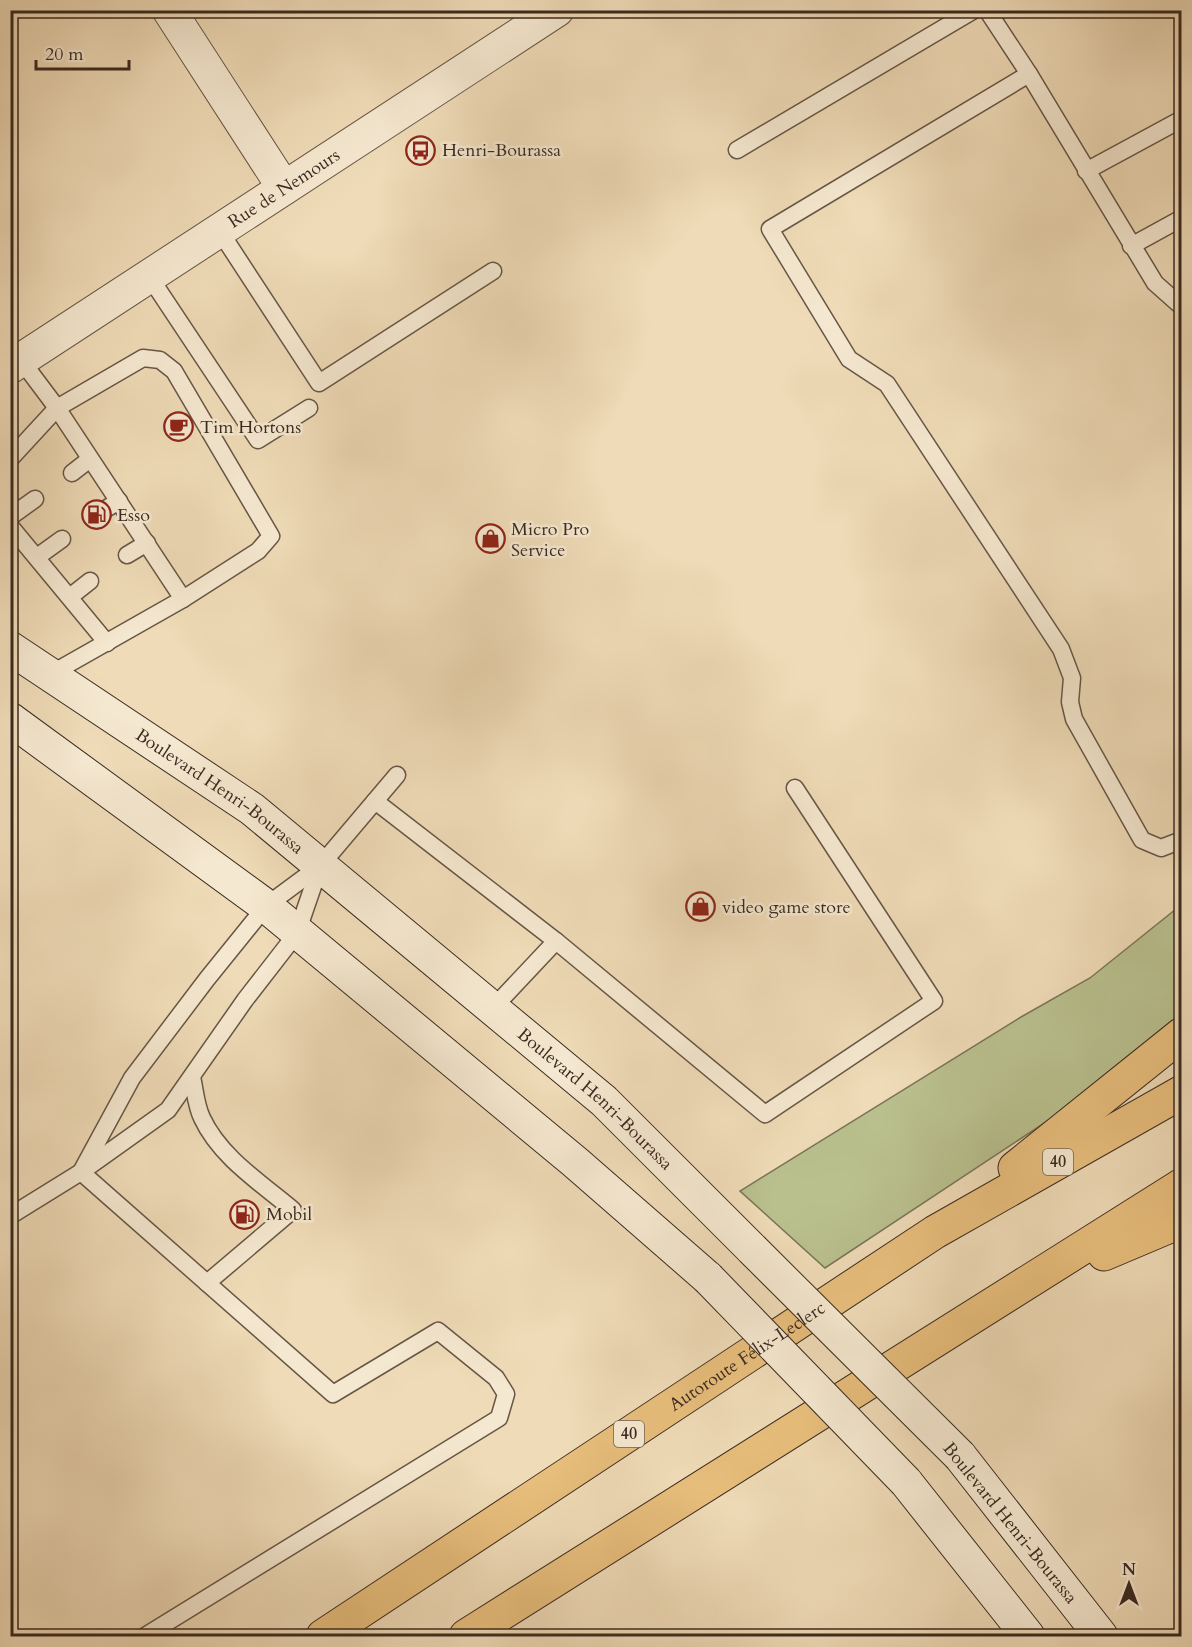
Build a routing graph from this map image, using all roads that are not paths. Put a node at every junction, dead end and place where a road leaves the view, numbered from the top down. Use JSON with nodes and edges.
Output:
{"nodes":[{"id":1,"x":169,"y":10,"type":"edge"},
{"id":2,"x":974,"y":10,"type":"edge"},
{"id":3,"x":987,"y":10,"type":"edge"},
{"id":4,"x":544,"y":14,"type":"edge"},
{"id":5,"x":1029,"y":74,"type":"junction"},
{"id":6,"x":1182,"y":119,"type":"edge"},
{"id":7,"x":737,"y":150,"type":"dead end"},
{"id":8,"x":1086,"y":171,"type":"junction"},
{"id":9,"x":284,"y":188,"type":"junction"},
{"id":10,"x":1182,"y":218,"type":"edge"},
{"id":11,"x":219,"y":230,"type":"junction"},
{"id":12,"x":1131,"y":246,"type":"junction"},
{"id":13,"x":493,"y":271,"type":"dead end"},
{"id":14,"x":149,"y":276,"type":"junction"},
{"id":15,"x":1182,"y":307,"type":"edge"},
{"id":16,"x":16,"y":363,"type":"edge"},
{"id":17,"x":57,"y":408,"type":"junction"},
{"id":18,"x":309,"y":408,"type":"dead end"},
{"id":19,"x":10,"y":459,"type":"edge"},
{"id":20,"x":90,"y":459,"type":"junction"},
{"id":21,"x":72,"y":473,"type":"dead end"},
{"id":22,"x":35,"y":499,"type":"dead end"},
{"id":23,"x":119,"y":501,"type":"junction"},
{"id":24,"x":99,"y":513,"type":"dead end"},
{"id":25,"x":11,"y":524,"type":"edge"},
{"id":26,"x":62,"y":539,"type":"dead end"},
{"id":27,"x":147,"y":543,"type":"junction"},
{"id":28,"x":127,"y":555,"type":"dead end"},
{"id":29,"x":37,"y":556,"type":"junction"},
{"id":30,"x":90,"y":581,"type":"dead end"},
{"id":31,"x":71,"y":596,"type":"junction"},
{"id":32,"x":183,"y":598,"type":"junction"},
{"id":33,"x":107,"y":642,"type":"junction"},
{"id":34,"x":10,"y":648,"type":"edge"},
{"id":35,"x":49,"y":675,"type":"junction"},
{"id":36,"x":10,"y":719,"type":"edge"},
{"id":37,"x":397,"y":775,"type":"dead end"},
{"id":38,"x":795,"y":788,"type":"dead end"},
{"id":39,"x":375,"y":801,"type":"junction"},
{"id":40,"x":1182,"y":840,"type":"edge"},
{"id":41,"x":320,"y":866,"type":"junction"},
{"id":42,"x":266,"y":906,"type":"junction"},
{"id":43,"x":297,"y":933,"type":"junction"},
{"id":44,"x":556,"y":941,"type":"junction"},
{"id":45,"x":492,"y":1008,"type":"junction"},
{"id":46,"x":1182,"y":1034,"type":"edge"},
{"id":47,"x":192,"y":1077,"type":"junction"},
{"id":48,"x":1182,"y":1092,"type":"edge"},
{"id":49,"x":81,"y":1172,"type":"junction"},
{"id":50,"x":1182,"y":1185,"type":"edge"},
{"id":51,"x":10,"y":1216,"type":"edge"},
{"id":52,"x":1182,"y":1221,"type":"edge"},
{"id":53,"x":935,"y":1232,"type":"junction"},
{"id":54,"x":207,"y":1283,"type":"junction"},
{"id":55,"x":1011,"y":1294,"type":"junction"},
{"id":56,"x":146,"y":1636,"type":"edge"},
{"id":57,"x":323,"y":1636,"type":"edge"},
{"id":58,"x":466,"y":1636,"type":"edge"},
{"id":59,"x":1028,"y":1636,"type":"edge"},
{"id":60,"x":1101,"y":1636,"type":"edge"}],
"edges":[{"from":1,"to":9,"type":"main road"},
{"from":2,"to":7,"type":"lane"},
{"from":3,"to":5,"type":"lane"},
{"from":4,"to":9,"type":"main road","name":"Rue de Nemours"},
{"from":5,"to":8,"type":"lane"},
{"from":5,"to":40,"type":"lane"},
{"from":6,"to":8,"type":"lane"},
{"from":8,"to":12,"type":"lane"},
{"from":9,"to":11,"type":"main road","name":"Rue de Nemours"},
{"from":10,"to":12,"type":"lane"},
{"from":11,"to":13,"type":"lane"},
{"from":11,"to":14,"type":"main road","name":"Rue de Nemours"},
{"from":12,"to":15,"type":"lane"},
{"from":14,"to":16,"type":"main road","name":"Rue de Nemours"},
{"from":14,"to":18,"type":"lane"},
{"from":16,"to":17,"type":"lane"},
{"from":17,"to":19,"type":"lane"},
{"from":17,"to":20,"type":"lane"},
{"from":17,"to":32,"type":"lane"},
{"from":20,"to":21,"type":"lane"},
{"from":20,"to":23,"type":"lane"},
{"from":22,"to":25,"type":"lane"},
{"from":23,"to":24,"type":"lane"},
{"from":23,"to":27,"type":"lane"},
{"from":25,"to":29,"type":"lane"},
{"from":26,"to":29,"type":"lane"},
{"from":27,"to":28,"type":"lane"},
{"from":27,"to":32,"type":"lane"},
{"from":29,"to":31,"type":"lane"},
{"from":30,"to":31,"type":"lane"},
{"from":31,"to":33,"type":"lane"},
{"from":32,"to":33,"type":"lane"},
{"from":33,"to":35,"type":"lane"},
{"from":34,"to":35,"type":"main road","name":"Boulevard Henri-Bourassa"},
{"from":35,"to":41,"type":"main road","name":"Boulevard Henri-Bourassa"},
{"from":36,"to":42,"type":"main road"},
{"from":37,"to":39,"type":"lane"},
{"from":38,"to":44,"type":"lane"},
{"from":39,"to":41,"type":"lane"},
{"from":39,"to":44,"type":"lane"},
{"from":41,"to":42,"type":"lane"},
{"from":41,"to":43,"type":"lane"},
{"from":41,"to":45,"type":"main road","name":"Boulevard Henri-Bourassa"},
{"from":42,"to":43,"type":"main road"},
{"from":42,"to":49,"type":"lane"},
{"from":43,"to":47,"type":"lane"},
{"from":43,"to":59,"type":"main road","bridge":true},
{"from":44,"to":45,"type":"lane"},
{"from":45,"to":60,"type":"main road","name":"Boulevard Henri-Bourassa","bridge":true},
{"from":46,"to":53,"type":"highway"},
{"from":47,"to":49,"type":"lane"},
{"from":47,"to":54,"type":"lane"},
{"from":48,"to":53,"type":"highway","name":"Autoroute Félix-Leclerc","number":"40"},
{"from":49,"to":51,"type":"lane"},
{"from":49,"to":54,"type":"lane"},
{"from":50,"to":55,"type":"highway"},
{"from":52,"to":55,"type":"highway"},
{"from":53,"to":57,"type":"highway","name":"Autoroute Félix-Leclerc","number":"40"},
{"from":54,"to":56,"type":"lane"},
{"from":55,"to":58,"type":"highway"}]}
